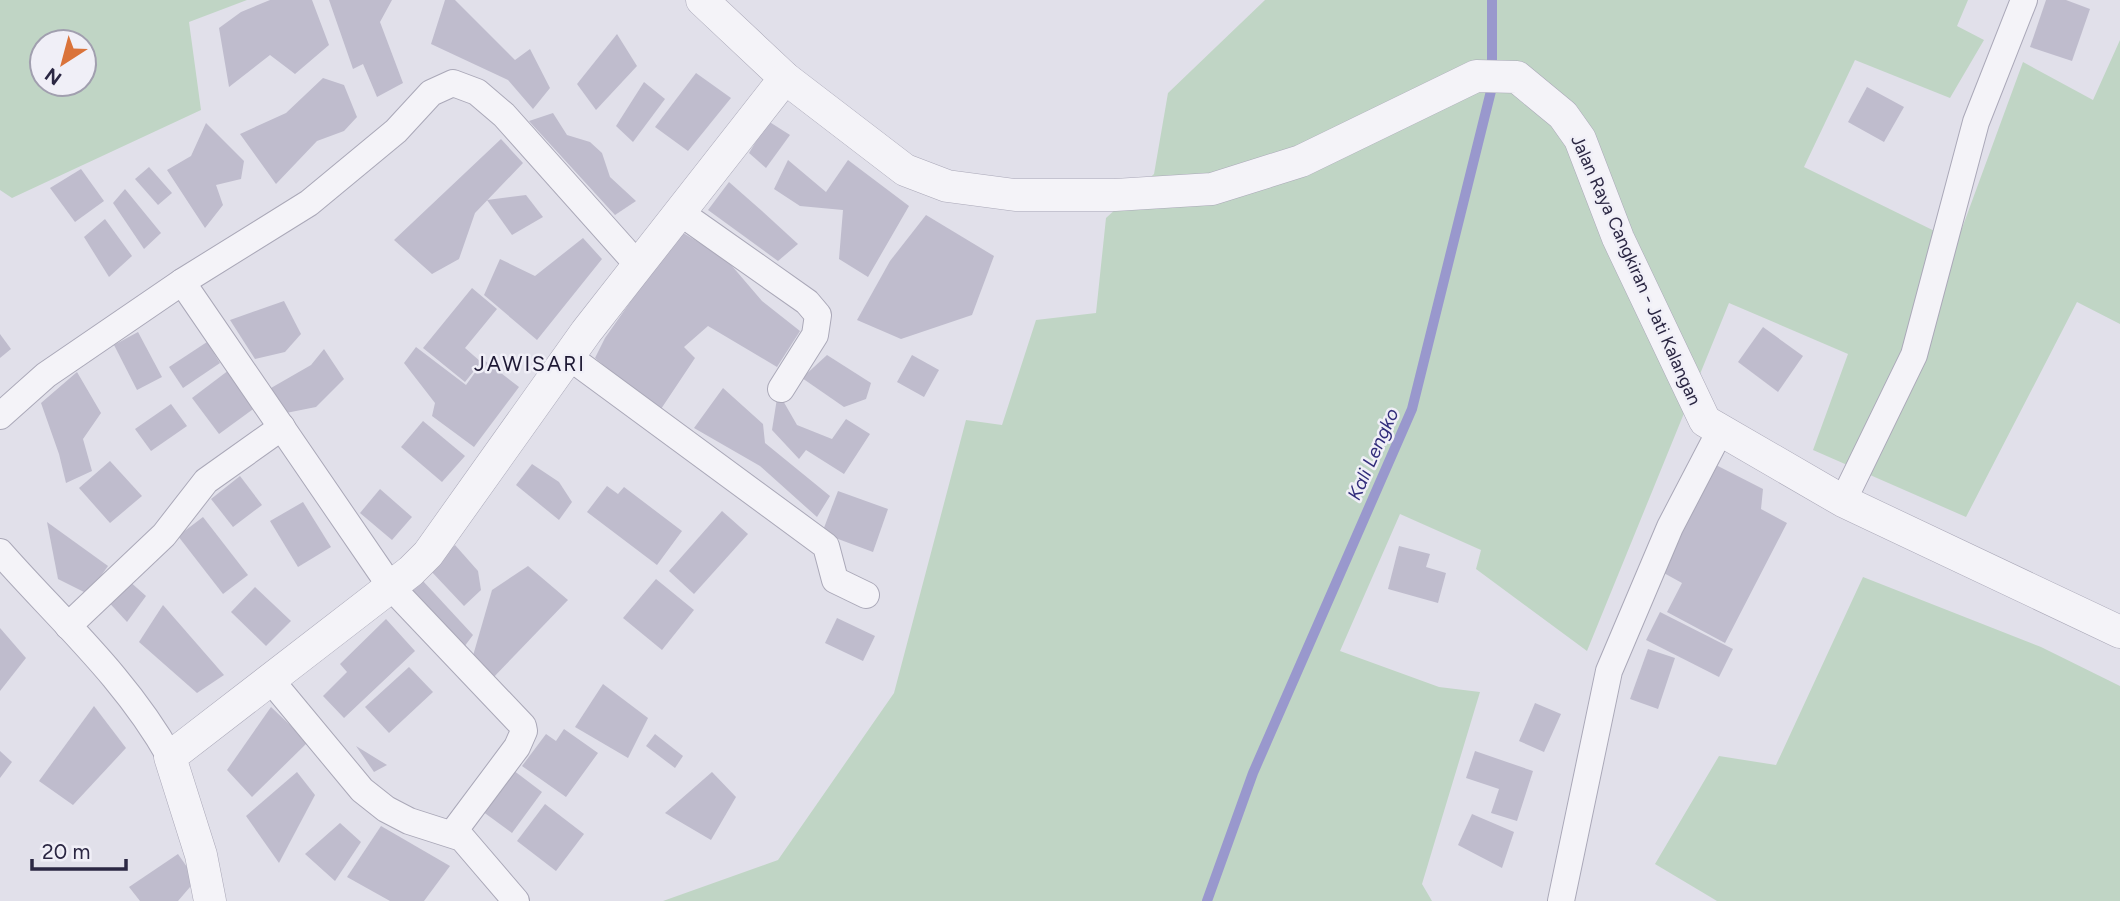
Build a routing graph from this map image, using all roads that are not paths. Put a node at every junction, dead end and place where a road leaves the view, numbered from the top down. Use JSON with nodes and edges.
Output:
{"nodes":[{"id":1,"x":702,"y":0,"type":"edge"},
{"id":2,"x":2024,"y":0,"type":"edge"},
{"id":3,"x":785,"y":78,"type":"junction"},
{"id":4,"x":678,"y":211,"type":"junction"},
{"id":5,"x":637,"y":264,"type":"junction"},
{"id":6,"x":183,"y":282,"type":"junction"},
{"id":7,"x":568,"y":356,"type":"junction"},
{"id":8,"x":781,"y":389,"type":"dead end"},
{"id":9,"x":0,"y":416,"type":"edge"},
{"id":10,"x":282,"y":427,"type":"junction"},
{"id":11,"x":1720,"y":431,"type":"junction"},
{"id":12,"x":1843,"y":501,"type":"junction"},
{"id":13,"x":0,"y":552,"type":"edge"},
{"id":14,"x":391,"y":587,"type":"junction"},
{"id":15,"x":866,"y":595,"type":"dead end"},
{"id":16,"x":68,"y":626,"type":"junction"},
{"id":17,"x":2120,"y":632,"type":"edge"},
{"id":18,"x":268,"y":678,"type":"junction"},
{"id":19,"x":170,"y":757,"type":"junction"},
{"id":20,"x":452,"y":834,"type":"junction"},
{"id":21,"x":209,"y":901,"type":"edge"},
{"id":22,"x":516,"y":901,"type":"edge"},
{"id":23,"x":1560,"y":901,"type":"edge"}],
"edges":[{"from":1,"to":3,"type":"street","name":"Jalan Raya Cangkiran - Jati Kalangan"},
{"from":2,"to":12,"type":"street"},
{"from":3,"to":4,"type":"street"},
{"from":3,"to":11,"type":"street","name":"Jalan Raya Cangkiran - Jati Kalangan"},
{"from":4,"to":5,"type":"street"},
{"from":4,"to":8,"type":"street"},
{"from":5,"to":6,"type":"street"},
{"from":5,"to":7,"type":"street"},
{"from":6,"to":9,"type":"street"},
{"from":6,"to":10,"type":"street"},
{"from":7,"to":14,"type":"street"},
{"from":7,"to":15,"type":"street"},
{"from":10,"to":14,"type":"street"},
{"from":10,"to":16,"type":"street"},
{"from":11,"to":12,"type":"street","name":"Jalan Raya Cangkiran - Jati Kalangan"},
{"from":11,"to":23,"type":"street"},
{"from":12,"to":17,"type":"street","name":"Jalan Raya Cangkiran - Jati Kalangan"},
{"from":13,"to":16,"type":"street"},
{"from":14,"to":18,"type":"street"},
{"from":14,"to":20,"type":"street"},
{"from":16,"to":19,"type":"street"},
{"from":18,"to":19,"type":"street"},
{"from":18,"to":20,"type":"street"},
{"from":19,"to":21,"type":"street"},
{"from":20,"to":22,"type":"street"}]}
